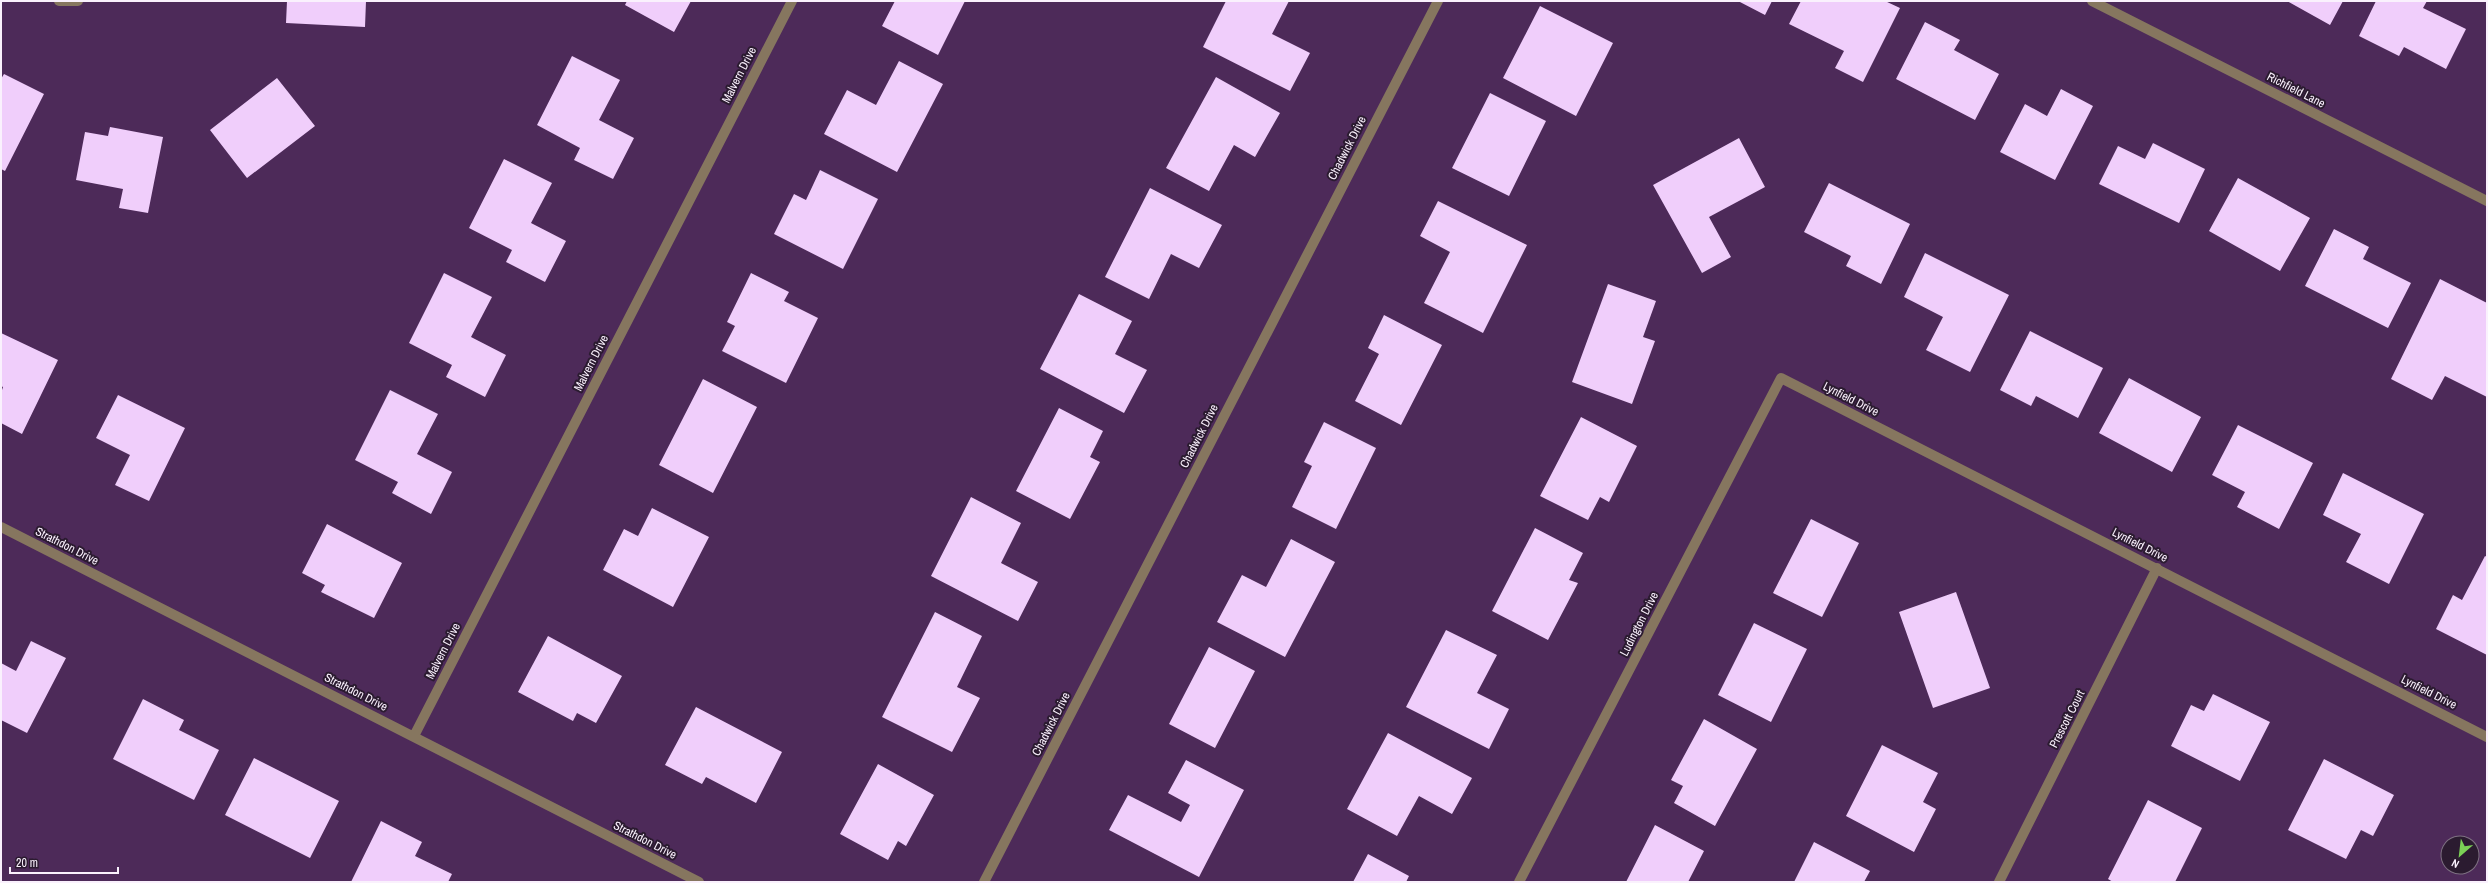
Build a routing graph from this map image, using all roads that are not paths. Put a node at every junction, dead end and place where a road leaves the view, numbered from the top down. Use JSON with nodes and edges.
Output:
{"nodes":[{"id":1,"x":59,"y":1,"type":"edge"},
{"id":2,"x":78,"y":1,"type":"edge"},
{"id":3,"x":792,"y":1,"type":"edge"},
{"id":4,"x":1438,"y":1,"type":"edge"},
{"id":5,"x":2092,"y":1,"type":"edge"},
{"id":6,"x":2487,"y":201,"type":"edge"},
{"id":7,"x":1781,"y":378,"type":"joint"},
{"id":8,"x":1,"y":527,"type":"edge"},
{"id":9,"x":2157,"y":568,"type":"junction"},
{"id":10,"x":414,"y":736,"type":"junction"},
{"id":11,"x":2487,"y":737,"type":"edge"},
{"id":12,"x":699,"y":882,"type":"edge"},
{"id":13,"x":984,"y":882,"type":"edge"},
{"id":14,"x":1519,"y":882,"type":"edge"},
{"id":15,"x":1999,"y":882,"type":"edge"}],
"edges":[{"from":1,"to":2,"type":"street"},
{"from":3,"to":10,"type":"street","name":"Malvern Drive"},
{"from":4,"to":13,"type":"street","name":"Chadwick Drive"},
{"from":5,"to":6,"type":"street","name":"Richfield Lane"},
{"from":7,"to":9,"type":"street","name":"Lynfield Drive"},
{"from":7,"to":14,"type":"street","name":"Ludington Drive"},
{"from":8,"to":10,"type":"street","name":"Strathdon Drive"},
{"from":9,"to":11,"type":"street","name":"Lynfield Drive"},
{"from":9,"to":15,"type":"street","name":"Prescott Court"},
{"from":10,"to":12,"type":"street","name":"Strathdon Drive"}]}
